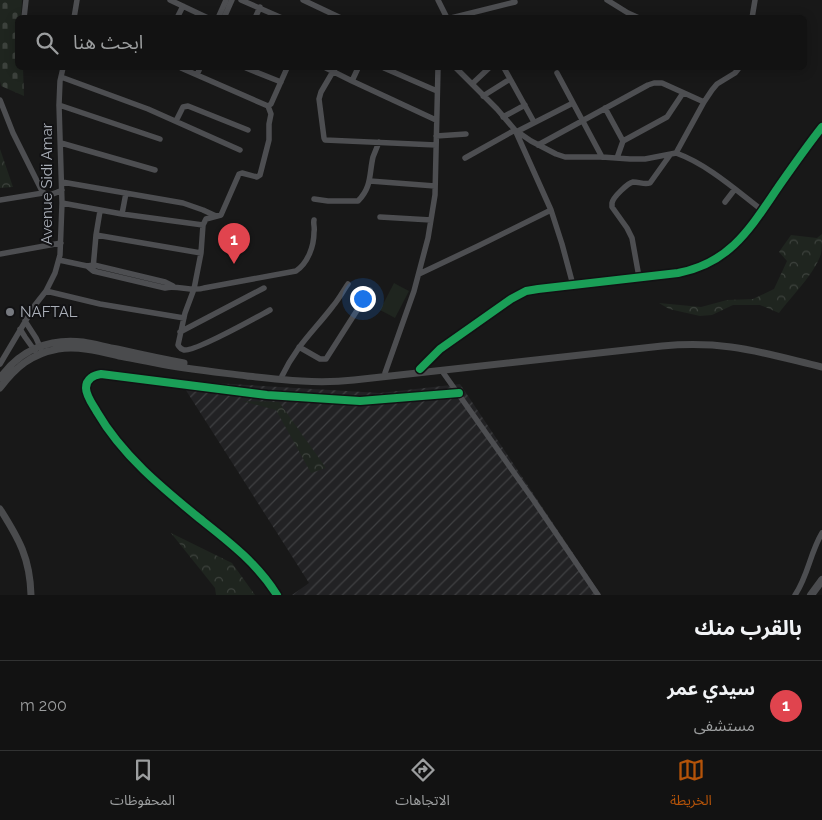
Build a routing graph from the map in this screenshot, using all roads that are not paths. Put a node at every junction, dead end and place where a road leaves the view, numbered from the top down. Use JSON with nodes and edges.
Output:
{"nodes":[{"id":1,"x":26,"y":0,"type":"edge"},
{"id":2,"x":78,"y":0,"type":"edge"},
{"id":3,"x":170,"y":0,"type":"edge"},
{"id":4,"x":226,"y":0,"type":"edge"},
{"id":5,"x":232,"y":0,"type":"edge"},
{"id":6,"x":242,"y":0,"type":"edge"},
{"id":7,"x":305,"y":0,"type":"edge"},
{"id":8,"x":438,"y":0,"type":"edge"},
{"id":9,"x":607,"y":0,"type":"edge"},
{"id":10,"x":755,"y":0,"type":"edge"},
{"id":11,"x":515,"y":2,"type":"dead end"},
{"id":12,"x":183,"y":6,"type":"junction"},
{"id":13,"x":260,"y":8,"type":"junction"},
{"id":14,"x":24,"y":15,"type":"edge"},
{"id":15,"x":75,"y":15,"type":"edge"},
{"id":16,"x":178,"y":15,"type":"edge"},
{"id":17,"x":202,"y":15,"type":"edge"},
{"id":18,"x":219,"y":15,"type":"edge"},
{"id":19,"x":225,"y":15,"type":"edge"},
{"id":20,"x":256,"y":15,"type":"edge"},
{"id":21,"x":277,"y":15,"type":"edge"},
{"id":22,"x":332,"y":15,"type":"edge"},
{"id":23,"x":446,"y":15,"type":"edge"},
{"id":24,"x":463,"y":15,"type":"edge"},
{"id":25,"x":632,"y":15,"type":"edge"},
{"id":26,"x":752,"y":15,"type":"edge"},
{"id":27,"x":62,"y":70,"type":"edge"},
{"id":28,"x":259,"y":70,"type":"edge"},
{"id":29,"x":286,"y":70,"type":"edge"},
{"id":30,"x":334,"y":70,"type":"edge"},
{"id":31,"x":357,"y":70,"type":"edge"},
{"id":32,"x":389,"y":70,"type":"edge"},
{"id":33,"x":438,"y":70,"type":"edge"},
{"id":34,"x":458,"y":70,"type":"edge"},
{"id":35,"x":487,"y":70,"type":"edge"},
{"id":36,"x":505,"y":70,"type":"edge"},
{"id":37,"x":737,"y":70,"type":"edge"},
{"id":38,"x":194,"y":72,"type":"edge"},
{"id":39,"x":557,"y":73,"type":"dead end"},
{"id":40,"x":61,"y":76,"type":"junction"},
{"id":41,"x":510,"y":79,"type":"junction"},
{"id":42,"x":352,"y":81,"type":"junction"},
{"id":43,"x":281,"y":82,"type":"junction"},
{"id":44,"x":472,"y":84,"type":"junction"},
{"id":45,"x":438,"y":91,"type":"junction"},
{"id":46,"x":683,"y":92,"type":"junction"},
{"id":47,"x":484,"y":96,"type":"junction"},
{"id":48,"x":0,"y":100,"type":"edge"},
{"id":49,"x":704,"y":102,"type":"junction"},
{"id":50,"x":573,"y":103,"type":"junction"},
{"id":51,"x":59,"y":105,"type":"junction"},
{"id":52,"x":525,"y":105,"type":"junction"},
{"id":53,"x":268,"y":106,"type":"junction"},
{"id":54,"x":605,"y":108,"type":"junction"},
{"id":55,"x":504,"y":117,"type":"junction"},
{"id":56,"x":436,"y":120,"type":"junction"},
{"id":57,"x":583,"y":120,"type":"junction"},
{"id":58,"x":176,"y":121,"type":"junction"},
{"id":59,"x":534,"y":122,"type":"junction"},
{"id":60,"x":822,"y":127,"type":"edge"},
{"id":61,"x":248,"y":130,"type":"dead end"},
{"id":62,"x":516,"y":131,"type":"junction"},
{"id":63,"x":466,"y":134,"type":"dead end"},
{"id":64,"x":436,"y":136,"type":"junction"},
{"id":65,"x":160,"y":139,"type":"dead end"},
{"id":66,"x":623,"y":141,"type":"junction"},
{"id":67,"x":379,"y":142,"type":"junction"},
{"id":68,"x":61,"y":143,"type":"junction"},
{"id":69,"x":436,"y":145,"type":"junction"},
{"id":70,"x":538,"y":145,"type":"junction"},
{"id":71,"x":240,"y":150,"type":"dead end"},
{"id":72,"x":673,"y":154,"type":"junction"},
{"id":73,"x":602,"y":157,"type":"junction"},
{"id":74,"x":465,"y":158,"type":"dead end"},
{"id":75,"x":617,"y":158,"type":"junction"},
{"id":76,"x":155,"y":170,"type":"dead end"},
{"id":77,"x":370,"y":181,"type":"junction"},
{"id":78,"x":62,"y":182,"type":"junction"},
{"id":79,"x":435,"y":186,"type":"junction"},
{"id":80,"x":735,"y":189,"type":"junction"},
{"id":81,"x":62,"y":190,"type":"junction"},
{"id":82,"x":43,"y":193,"type":"junction"},
{"id":83,"x":126,"y":193,"type":"junction"},
{"id":84,"x":314,"y":199,"type":"dead end"},
{"id":85,"x":0,"y":200,"type":"edge"},
{"id":86,"x":725,"y":202,"type":"dead end"},
{"id":87,"x":62,"y":203,"type":"junction"},
{"id":88,"x":551,"y":210,"type":"junction"},
{"id":89,"x":762,"y":210,"type":"junction"},
{"id":90,"x":100,"y":211,"type":"junction"},
{"id":91,"x":122,"y":214,"type":"junction"},
{"id":92,"x":216,"y":216,"type":"junction"},
{"id":93,"x":380,"y":217,"type":"dead end"},
{"id":94,"x":314,"y":220,"type":"dead end"},
{"id":95,"x":431,"y":220,"type":"junction"},
{"id":96,"x":203,"y":225,"type":"junction"},
{"id":97,"x":96,"y":236,"type":"junction"},
{"id":98,"x":61,"y":243,"type":"junction"},
{"id":99,"x":202,"y":253,"type":"junction"},
{"id":100,"x":0,"y":254,"type":"edge"},
{"id":101,"x":59,"y":260,"type":"junction"},
{"id":102,"x":93,"y":268,"type":"junction"},
{"id":103,"x":419,"y":274,"type":"junction"},
{"id":104,"x":639,"y":277,"type":"junction"},
{"id":105,"x":348,"y":284,"type":"dead end"},
{"id":106,"x":573,"y":285,"type":"junction"},
{"id":107,"x":264,"y":288,"type":"dead end"},
{"id":108,"x":194,"y":289,"type":"junction"},
{"id":109,"x":370,"y":290,"type":"dead end"},
{"id":110,"x":46,"y":291,"type":"junction"},
{"id":111,"x":270,"y":310,"type":"dead end"},
{"id":112,"x":184,"y":318,"type":"junction"},
{"id":113,"x":24,"y":321,"type":"junction"},
{"id":114,"x":20,"y":329,"type":"junction"},
{"id":115,"x":180,"y":332,"type":"junction"},
{"id":116,"x":299,"y":347,"type":"junction"},
{"id":117,"x":38,"y":351,"type":"junction"},
{"id":118,"x":0,"y":362,"type":"edge"},
{"id":119,"x":389,"y":363,"type":"junction"},
{"id":120,"x":822,"y":365,"type":"edge"},
{"id":121,"x":420,"y":369,"type":"junction"},
{"id":122,"x":442,"y":371,"type":"junction"},
{"id":123,"x":394,"y":372,"type":"junction"},
{"id":124,"x":385,"y":373,"type":"junction"},
{"id":125,"x":282,"y":376,"type":"junction"},
{"id":126,"x":0,"y":378,"type":"edge"},
{"id":127,"x":0,"y":388,"type":"edge"},
{"id":128,"x":459,"y":393,"type":"junction"},
{"id":129,"x":0,"y":508,"type":"edge"},
{"id":130,"x":822,"y":533,"type":"edge"},
{"id":131,"x":822,"y":580,"type":"edge"},
{"id":132,"x":31,"y":595,"type":"edge"},
{"id":133,"x":277,"y":595,"type":"edge"},
{"id":134,"x":598,"y":595,"type":"edge"},
{"id":135,"x":795,"y":595,"type":"edge"},
{"id":136,"x":811,"y":595,"type":"edge"}],
"edges":[{"from":1,"to":14,"type":"street"},
{"from":2,"to":15,"type":"street"},
{"from":3,"to":12,"type":"street"},
{"from":4,"to":18,"type":"street"},
{"from":5,"to":19,"type":"street"},
{"from":6,"to":13,"type":"street"},
{"from":7,"to":22,"type":"street"},
{"from":8,"to":23,"type":"street"},
{"from":9,"to":25,"type":"street"},
{"from":10,"to":26,"type":"street"},
{"from":11,"to":24,"type":"street"},
{"from":12,"to":16,"type":"street"},
{"from":12,"to":17,"type":"street"},
{"from":13,"to":20,"type":"street"},
{"from":13,"to":21,"type":"street"},
{"from":27,"to":40,"type":"street","name":"Avenue Sidi Amar"},
{"from":28,"to":43,"type":"street"},
{"from":29,"to":43,"type":"street"},
{"from":30,"to":42,"type":"street"},
{"from":30,"to":67,"type":"street"},
{"from":31,"to":42,"type":"street"},
{"from":32,"to":45,"type":"street"},
{"from":33,"to":45,"type":"street"},
{"from":34,"to":44,"type":"street"},
{"from":35,"to":44,"type":"street"},
{"from":36,"to":41,"type":"street"},
{"from":37,"to":49,"type":"street"},
{"from":38,"to":53,"type":"street"},
{"from":39,"to":50,"type":"street"},
{"from":40,"to":51,"type":"street","name":"Avenue Sidi Amar"},
{"from":40,"to":58,"type":"street"},
{"from":41,"to":47,"type":"street"},
{"from":41,"to":52,"type":"street"},
{"from":42,"to":56,"type":"street"},
{"from":43,"to":53,"type":"street"},
{"from":44,"to":47,"type":"street"},
{"from":45,"to":56,"type":"street"},
{"from":46,"to":49,"type":"street"},
{"from":46,"to":54,"type":"street"},
{"from":46,"to":66,"type":"street"},
{"from":47,"to":55,"type":"street"},
{"from":48,"to":82,"type":"street"},
{"from":49,"to":72,"type":"street"},
{"from":50,"to":57,"type":"street"},
{"from":50,"to":59,"type":"street"},
{"from":51,"to":65,"type":"street"},
{"from":51,"to":68,"type":"street","name":"Avenue Sidi Amar"},
{"from":52,"to":55,"type":"street"},
{"from":52,"to":59,"type":"street"},
{"from":53,"to":92,"type":"street"},
{"from":54,"to":57,"type":"street"},
{"from":54,"to":66,"type":"street"},
{"from":55,"to":62,"type":"street"},
{"from":56,"to":64,"type":"street"},
{"from":57,"to":70,"type":"street"},
{"from":57,"to":73,"type":"street"},
{"from":58,"to":61,"type":"street"},
{"from":58,"to":71,"type":"street"},
{"from":59,"to":62,"type":"street"},
{"from":60,"to":89,"type":"street"},
{"from":62,"to":70,"type":"street"},
{"from":62,"to":74,"type":"street"},
{"from":62,"to":88,"type":"street"},
{"from":63,"to":64,"type":"street"},
{"from":64,"to":69,"type":"street"},
{"from":66,"to":75,"type":"street"},
{"from":67,"to":69,"type":"street"},
{"from":67,"to":77,"type":"street"},
{"from":68,"to":76,"type":"street"},
{"from":68,"to":78,"type":"street","name":"Avenue Sidi Amar"},
{"from":69,"to":79,"type":"street"},
{"from":70,"to":73,"type":"street"},
{"from":72,"to":75,"type":"street"},
{"from":72,"to":80,"type":"street"},
{"from":72,"to":104,"type":"street"},
{"from":73,"to":75,"type":"street"},
{"from":77,"to":79,"type":"street"},
{"from":77,"to":84,"type":"street"},
{"from":78,"to":81,"type":"street","name":"Avenue Sidi Amar"},
{"from":78,"to":83,"type":"street"},
{"from":79,"to":95,"type":"street"},
{"from":80,"to":86,"type":"street"},
{"from":80,"to":89,"type":"street"},
{"from":81,"to":82,"type":"street"},
{"from":81,"to":87,"type":"street","name":"Avenue Sidi Amar"},
{"from":82,"to":85,"type":"street"},
{"from":83,"to":91,"type":"street"},
{"from":83,"to":92,"type":"street"},
{"from":87,"to":90,"type":"street"},
{"from":87,"to":98,"type":"street","name":"Avenue Sidi Amar"},
{"from":88,"to":103,"type":"street"},
{"from":88,"to":106,"type":"street"},
{"from":89,"to":104,"type":"street"},
{"from":90,"to":91,"type":"street"},
{"from":90,"to":97,"type":"street"},
{"from":91,"to":96,"type":"street"},
{"from":92,"to":96,"type":"street"},
{"from":93,"to":95,"type":"street"},
{"from":94,"to":108,"type":"street"},
{"from":95,"to":103,"type":"street"},
{"from":96,"to":99,"type":"street"},
{"from":97,"to":99,"type":"street"},
{"from":97,"to":102,"type":"street"},
{"from":98,"to":100,"type":"street"},
{"from":98,"to":101,"type":"street","name":"Avenue Sidi Amar"},
{"from":99,"to":108,"type":"street"},
{"from":101,"to":102,"type":"street"},
{"from":101,"to":110,"type":"street","name":"Avenue Sidi Amar"},
{"from":102,"to":108,"type":"street"},
{"from":103,"to":119,"type":"street"},
{"from":104,"to":106,"type":"street"},
{"from":105,"to":116,"type":"street"},
{"from":106,"to":121,"type":"street"},
{"from":107,"to":115,"type":"street"},
{"from":108,"to":112,"type":"street"},
{"from":109,"to":116,"type":"street"},
{"from":110,"to":112,"type":"street"},
{"from":110,"to":113,"type":"street","name":"Avenue Sidi Amar"},
{"from":111,"to":115,"type":"street"},
{"from":112,"to":115,"type":"street"},
{"from":113,"to":114,"type":"street","name":"Avenue Sidi Amar"},
{"from":113,"to":117,"type":"street"},
{"from":114,"to":117,"type":"street"},
{"from":114,"to":118,"type":"street","name":"Avenue Sidi Amar"},
{"from":116,"to":125,"type":"street"},
{"from":117,"to":122,"type":"main road"},
{"from":117,"to":125,"type":"main road"},
{"from":117,"to":126,"type":"main road"},
{"from":117,"to":127,"type":"main road"},
{"from":119,"to":123,"type":"street"},
{"from":119,"to":124,"type":"street"},
{"from":120,"to":121,"type":"main road"},
{"from":120,"to":122,"type":"main road"},
{"from":121,"to":123,"type":"main road"},
{"from":122,"to":128,"type":"street"},
{"from":123,"to":124,"type":"main road"},
{"from":124,"to":125,"type":"main road"},
{"from":128,"to":133,"type":"street"},
{"from":128,"to":134,"type":"street"},
{"from":129,"to":132,"type":"main road"},
{"from":130,"to":135,"type":"street"},
{"from":131,"to":136,"type":"highway"}]}
